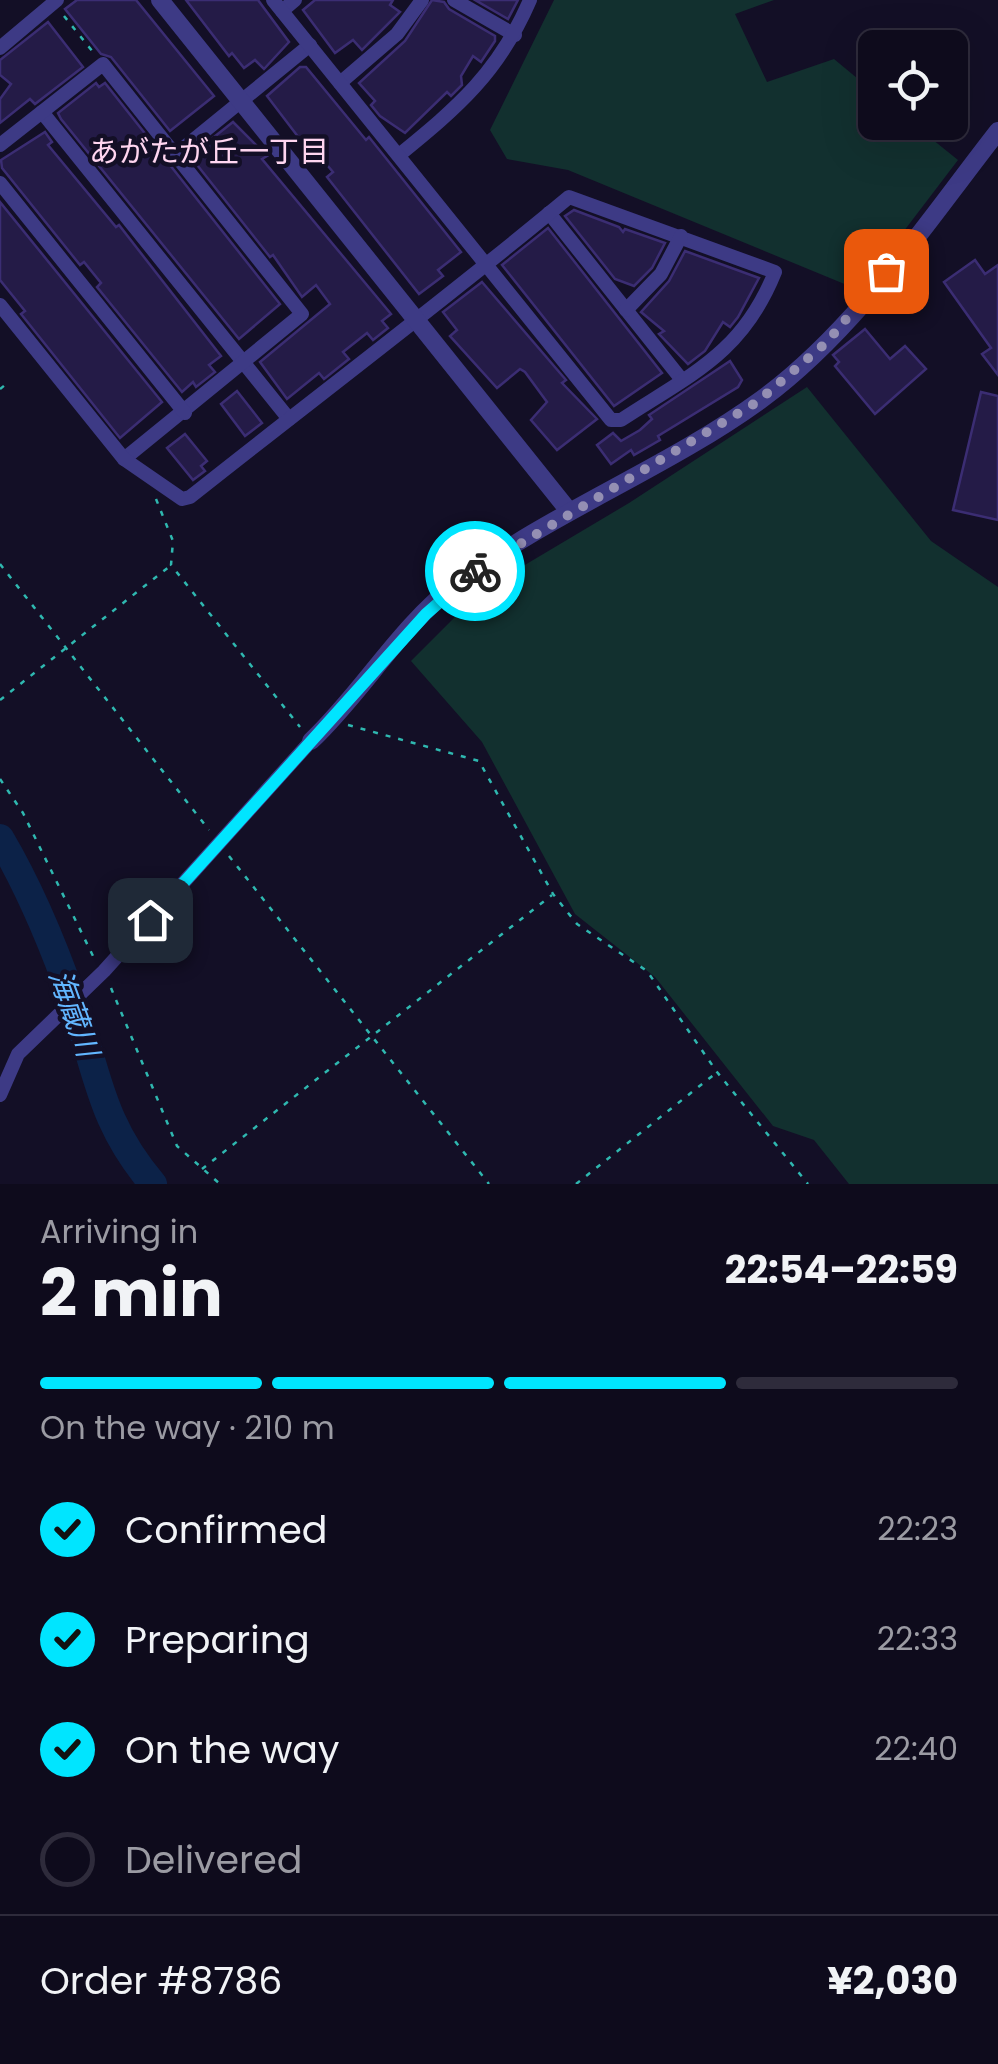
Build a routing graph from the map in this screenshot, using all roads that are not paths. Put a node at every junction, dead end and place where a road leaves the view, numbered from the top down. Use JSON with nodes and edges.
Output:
{"nodes":[{"id":1,"x":160,"y":0,"type":"edge"},
{"id":2,"x":296,"y":0,"type":"edge"},
{"id":3,"x":422,"y":0,"type":"edge"},
{"id":4,"x":454,"y":0,"type":"edge"},
{"id":5,"x":530,"y":0,"type":"edge"},
{"id":6,"x":55,"y":1,"type":"edge"},
{"id":7,"x":278,"y":6,"type":"edge"},
{"id":8,"x":515,"y":35,"type":"junction"},
{"id":9,"x":310,"y":45,"type":"junction"},
{"id":10,"x":0,"y":48,"type":"edge"},
{"id":11,"x":340,"y":83,"type":"junction"},
{"id":12,"x":241,"y":101,"type":"junction"},
{"id":13,"x":42,"y":112,"type":"junction"},
{"id":14,"x":998,"y":131,"type":"edge"},
{"id":15,"x":0,"y":145,"type":"edge"},
{"id":16,"x":175,"y":155,"type":"junction"},
{"id":17,"x":399,"y":155,"type":"junction"},
{"id":18,"x":0,"y":183,"type":"edge"},
{"id":19,"x":550,"y":213,"type":"junction"},
{"id":20,"x":681,"y":236,"type":"junction"},
{"id":21,"x":484,"y":264,"type":"junction"},
{"id":22,"x":0,"y":305,"type":"edge"},
{"id":23,"x":626,"y":310,"type":"junction"},
{"id":24,"x":415,"y":318,"type":"junction"},
{"id":25,"x":243,"y":365,"type":"junction"},
{"id":26,"x":682,"y":380,"type":"junction"},
{"id":27,"x":185,"y":412,"type":"junction"},
{"id":28,"x":289,"y":419,"type":"junction"},
{"id":29,"x":124,"y":459,"type":"junction"},
{"id":30,"x":568,"y":511,"type":"junction"},
{"id":31,"x":312,"y":741,"type":"joint"},
{"id":32,"x":0,"y":1095,"type":"edge"}],
"edges":[{"from":1,"to":12,"type":"street"},
{"from":2,"to":7,"type":"street"},
{"from":3,"to":11,"type":"street"},
{"from":4,"to":8,"type":"street"},
{"from":5,"to":8,"type":"street"},
{"from":6,"to":10,"type":"street"},
{"from":7,"to":9,"type":"street"},
{"from":8,"to":17,"type":"street"},
{"from":9,"to":11,"type":"street"},
{"from":9,"to":12,"type":"street"},
{"from":11,"to":17,"type":"street"},
{"from":12,"to":16,"type":"street"},
{"from":12,"to":24,"type":"street"},
{"from":13,"to":15,"type":"street"},
{"from":13,"to":16,"type":"street"},
{"from":13,"to":25,"type":"street"},
{"from":14,"to":30,"type":"street"},
{"from":16,"to":25,"type":"street"},
{"from":17,"to":21,"type":"street"},
{"from":18,"to":27,"type":"street"},
{"from":19,"to":20,"type":"street"},
{"from":19,"to":21,"type":"street"},
{"from":19,"to":23,"type":"street"},
{"from":20,"to":23,"type":"street"},
{"from":20,"to":26,"type":"street"},
{"from":21,"to":24,"type":"street"},
{"from":21,"to":26,"type":"street"},
{"from":22,"to":29,"type":"street"},
{"from":23,"to":26,"type":"street"},
{"from":24,"to":28,"type":"street"},
{"from":24,"to":30,"type":"street"},
{"from":25,"to":27,"type":"street"},
{"from":25,"to":28,"type":"street"},
{"from":27,"to":29,"type":"street"},
{"from":28,"to":29,"type":"street"},
{"from":30,"to":31,"type":"street"},
{"from":31,"to":32,"type":"street"}]}
